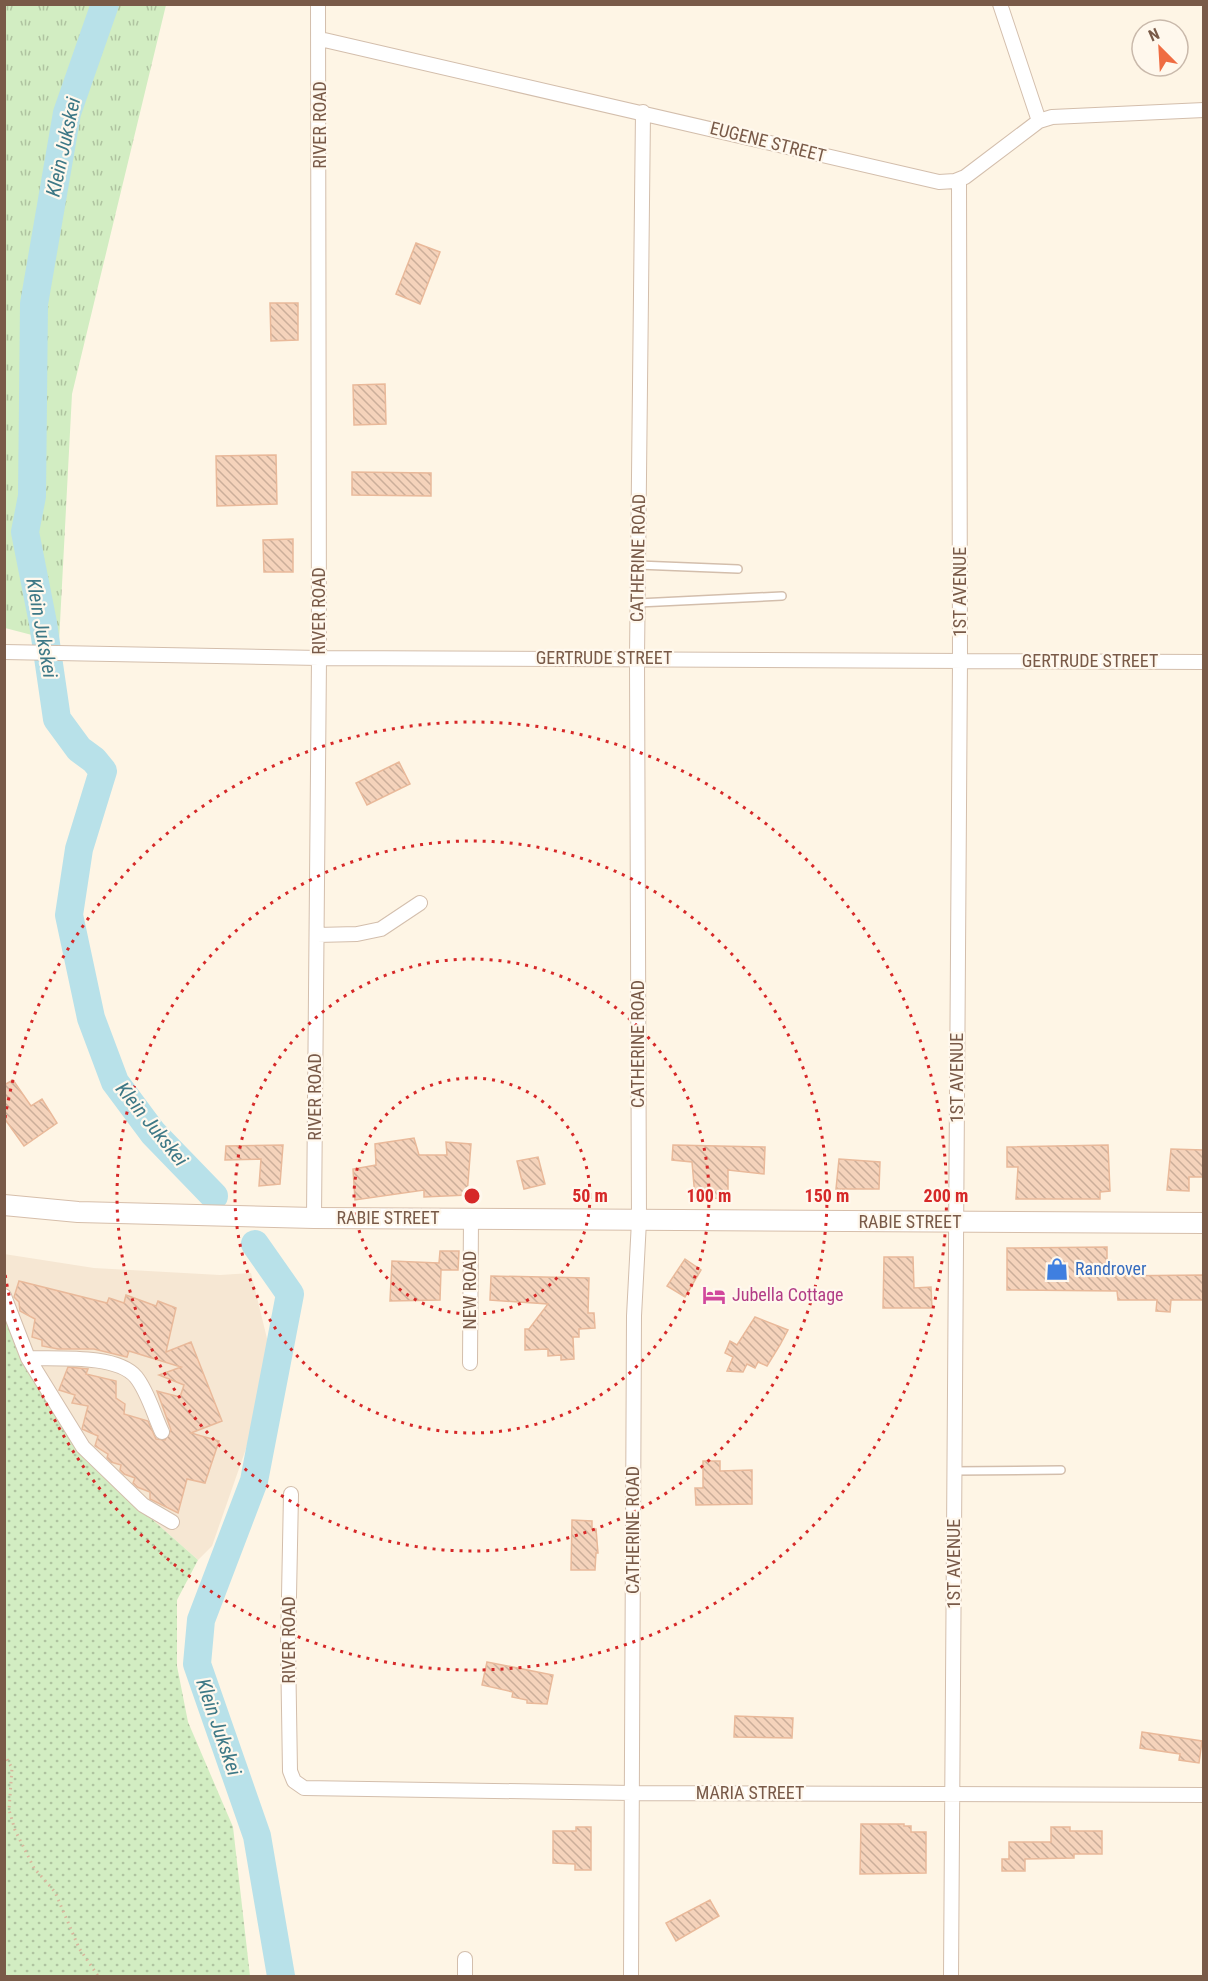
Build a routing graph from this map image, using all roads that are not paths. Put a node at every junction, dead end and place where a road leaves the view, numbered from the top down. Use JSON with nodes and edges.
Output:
{"nodes":[{"id":1,"x":318,"y":4,"type":"edge"},
{"id":2,"x":1000,"y":4,"type":"edge"},
{"id":3,"x":320,"y":39,"type":"junction"},
{"id":4,"x":1203,"y":110,"type":"edge"},
{"id":5,"x":643,"y":112,"type":"junction"},
{"id":6,"x":1039,"y":121,"type":"junction"},
{"id":7,"x":959,"y":180,"type":"junction"},
{"id":8,"x":638,"y":565,"type":"junction"},
{"id":9,"x":738,"y":569,"type":"dead end"},
{"id":10,"x":782,"y":596,"type":"dead end"},
{"id":11,"x":638,"y":603,"type":"junction"},
{"id":12,"x":4,"y":651,"type":"edge"},
{"id":13,"x":319,"y":658,"type":"junction"},
{"id":14,"x":637,"y":658,"type":"junction"},
{"id":15,"x":960,"y":660,"type":"junction"},
{"id":16,"x":1203,"y":662,"type":"edge"},
{"id":17,"x":420,"y":903,"type":"dead end"},
{"id":18,"x":317,"y":935,"type":"junction"},
{"id":19,"x":5,"y":1209,"type":"edge"},
{"id":20,"x":314,"y":1218,"type":"junction"},
{"id":21,"x":471,"y":1218,"type":"junction"},
{"id":22,"x":639,"y":1221,"type":"junction"},
{"id":23,"x":956,"y":1222,"type":"junction"},
{"id":24,"x":1203,"y":1223,"type":"edge"},
{"id":25,"x":4,"y":1296,"type":"edge"},
{"id":26,"x":28,"y":1358,"type":"junction"},
{"id":27,"x":470,"y":1363,"type":"dead end"},
{"id":28,"x":162,"y":1432,"type":"dead end"},
{"id":29,"x":1061,"y":1470,"type":"dead end"},
{"id":30,"x":954,"y":1471,"type":"junction"},
{"id":31,"x":291,"y":1494,"type":"dead end"},
{"id":32,"x":172,"y":1522,"type":"dead end"},
{"id":33,"x":298,"y":1784,"type":"joint"},
{"id":34,"x":632,"y":1793,"type":"junction"},
{"id":35,"x":953,"y":1794,"type":"junction"},
{"id":36,"x":1203,"y":1795,"type":"edge"},
{"id":37,"x":465,"y":1959,"type":"dead end"},
{"id":38,"x":465,"y":1977,"type":"edge"},
{"id":39,"x":631,"y":1977,"type":"edge"},
{"id":40,"x":951,"y":1977,"type":"edge"}],
"edges":[{"from":1,"to":3,"type":"street","name":"RIVER ROAD"},
{"from":2,"to":6,"type":"street"},
{"from":3,"to":5,"type":"street","name":"EUGENE STREET"},
{"from":3,"to":13,"type":"street","name":"RIVER ROAD"},
{"from":4,"to":6,"type":"street"},
{"from":5,"to":7,"type":"street","name":"EUGENE STREET"},
{"from":5,"to":8,"type":"street","name":"CATHERINE ROAD"},
{"from":6,"to":7,"type":"street"},
{"from":7,"to":15,"type":"street","name":"1ST AVENUE"},
{"from":8,"to":9,"type":"lane"},
{"from":8,"to":11,"type":"street","name":"CATHERINE ROAD"},
{"from":10,"to":11,"type":"lane"},
{"from":11,"to":14,"type":"street","name":"CATHERINE ROAD"},
{"from":12,"to":13,"type":"street","name":"GERTRUDE STREET"},
{"from":13,"to":14,"type":"street","name":"GERTRUDE STREET"},
{"from":13,"to":18,"type":"street","name":"RIVER ROAD"},
{"from":14,"to":15,"type":"street","name":"GERTRUDE STREET"},
{"from":14,"to":22,"type":"street","name":"CATHERINE ROAD"},
{"from":15,"to":16,"type":"street","name":"GERTRUDE STREET"},
{"from":15,"to":23,"type":"street","name":"1ST AVENUE"},
{"from":17,"to":18,"type":"street"},
{"from":18,"to":20,"type":"street","name":"RIVER ROAD"},
{"from":19,"to":20,"type":"street","name":"RABIE STREET"},
{"from":20,"to":21,"type":"street","name":"RABIE STREET"},
{"from":21,"to":22,"type":"street","name":"RABIE STREET"},
{"from":21,"to":27,"type":"street","name":"NEW ROAD"},
{"from":22,"to":23,"type":"street","name":"RABIE STREET"},
{"from":22,"to":34,"type":"street","name":"CATHERINE ROAD"},
{"from":23,"to":24,"type":"street","name":"RABIE STREET"},
{"from":23,"to":30,"type":"street","name":"1ST AVENUE"},
{"from":25,"to":26,"type":"street"},
{"from":26,"to":28,"type":"street"},
{"from":26,"to":32,"type":"street"},
{"from":29,"to":30,"type":"lane"},
{"from":30,"to":35,"type":"street","name":"1ST AVENUE"},
{"from":31,"to":33,"type":"street","name":"RIVER ROAD"},
{"from":33,"to":34,"type":"street","name":"MARIA STREET"},
{"from":34,"to":35,"type":"street","name":"MARIA STREET"},
{"from":34,"to":39,"type":"street","name":"CATHERINE ROAD"},
{"from":35,"to":36,"type":"street","name":"MARIA STREET"},
{"from":35,"to":40,"type":"street","name":"1ST AVENUE"},
{"from":37,"to":38,"type":"street"}]}
